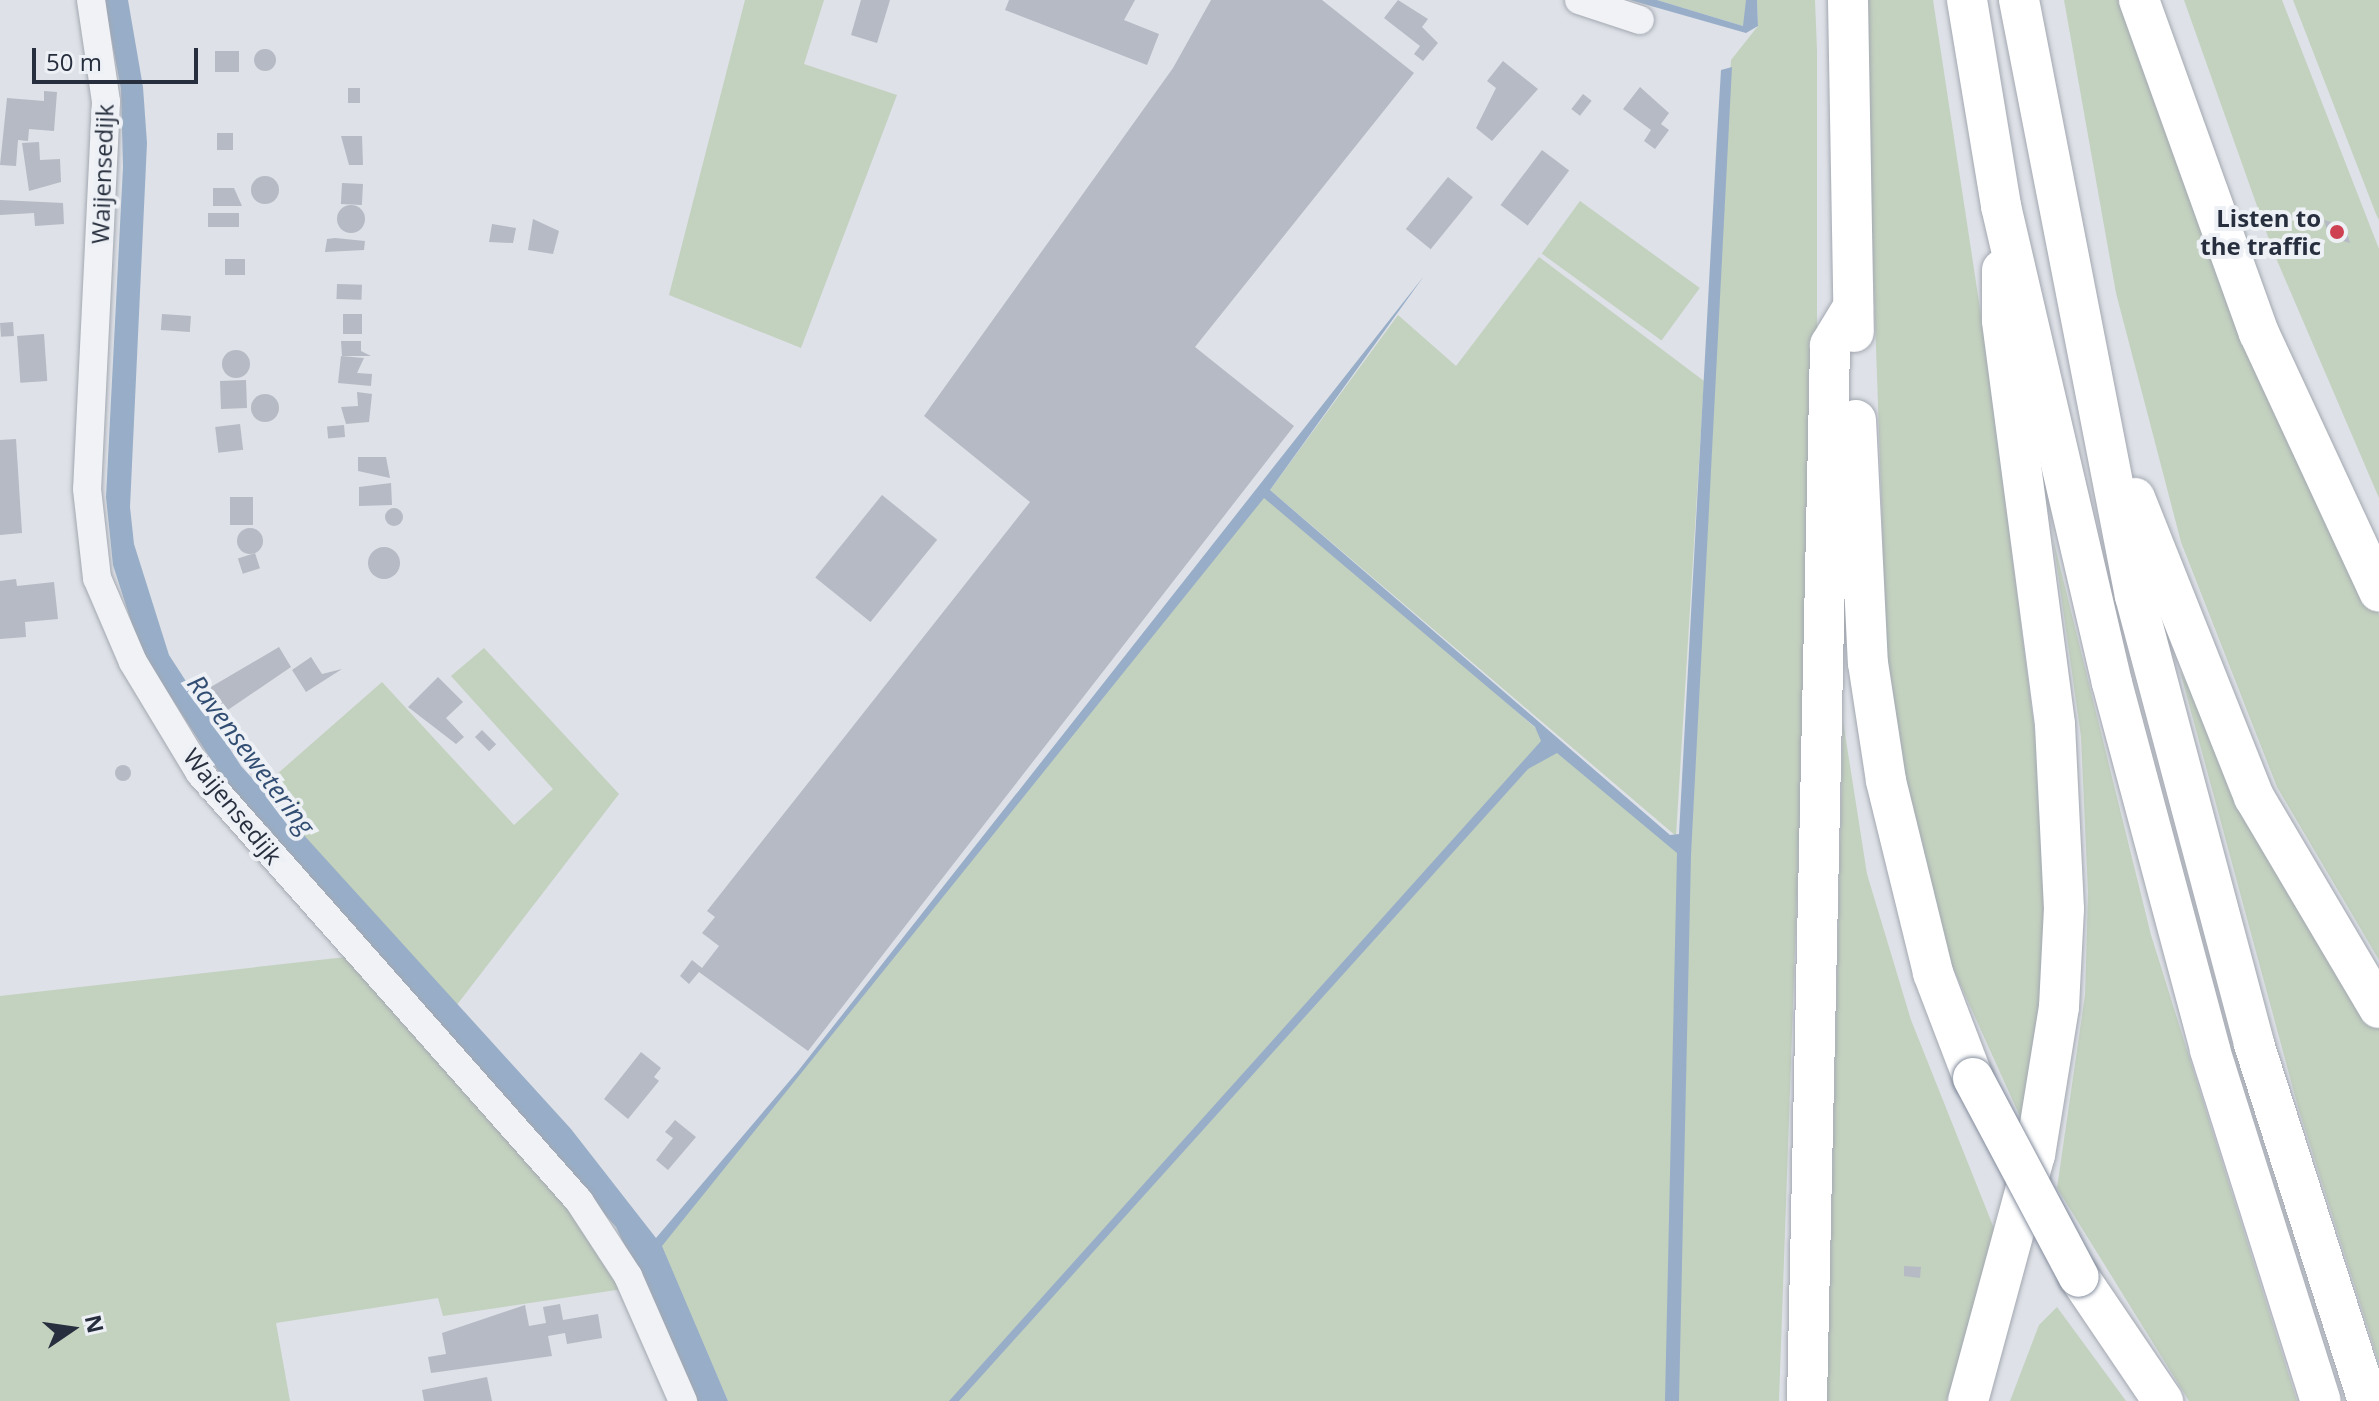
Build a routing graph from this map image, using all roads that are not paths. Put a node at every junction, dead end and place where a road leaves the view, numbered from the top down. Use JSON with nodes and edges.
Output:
{"nodes":[{"id":1,"x":91,"y":0,"type":"edge"},
{"id":2,"x":1579,"y":0,"type":"edge"},
{"id":3,"x":1848,"y":0,"type":"edge"},
{"id":4,"x":1967,"y":0,"type":"edge"},
{"id":5,"x":2019,"y":0,"type":"edge"},
{"id":6,"x":2139,"y":0,"type":"edge"},
{"id":7,"x":1640,"y":20,"type":"dead end"},
{"id":8,"x":2001,"y":206,"type":"junction"},
{"id":9,"x":1853,"y":307,"type":"junction"},
{"id":10,"x":2092,"y":382,"type":"junction"},
{"id":11,"x":2296,"y":417,"type":"junction"},
{"id":12,"x":2379,"y":551,"type":"edge"},
{"id":13,"x":2379,"y":591,"type":"edge"},
{"id":14,"x":2379,"y":1008,"type":"edge"},
{"id":15,"x":683,"y":1401,"type":"edge"},
{"id":16,"x":1807,"y":1401,"type":"edge"},
{"id":17,"x":1968,"y":1401,"type":"edge"},
{"id":18,"x":2163,"y":1401,"type":"edge"},
{"id":19,"x":2321,"y":1401,"type":"edge"},
{"id":20,"x":2368,"y":1401,"type":"edge"}],
"edges":[{"from":1,"to":15,"type":"street","name":"Waijensedijk"},
{"from":2,"to":7,"type":"street"},
{"from":3,"to":9,"type":"highway"},
{"from":4,"to":8,"type":"highway"},
{"from":5,"to":10,"type":"highway"},
{"from":6,"to":11,"type":"highway"},
{"from":8,"to":17,"type":"highway"},
{"from":8,"to":19,"type":"highway"},
{"from":9,"to":16,"type":"highway"},
{"from":9,"to":18,"type":"highway","bridge":true},
{"from":10,"to":14,"type":"highway"},
{"from":10,"to":20,"type":"highway"},
{"from":11,"to":12,"type":"highway"},
{"from":11,"to":13,"type":"highway"}]}
